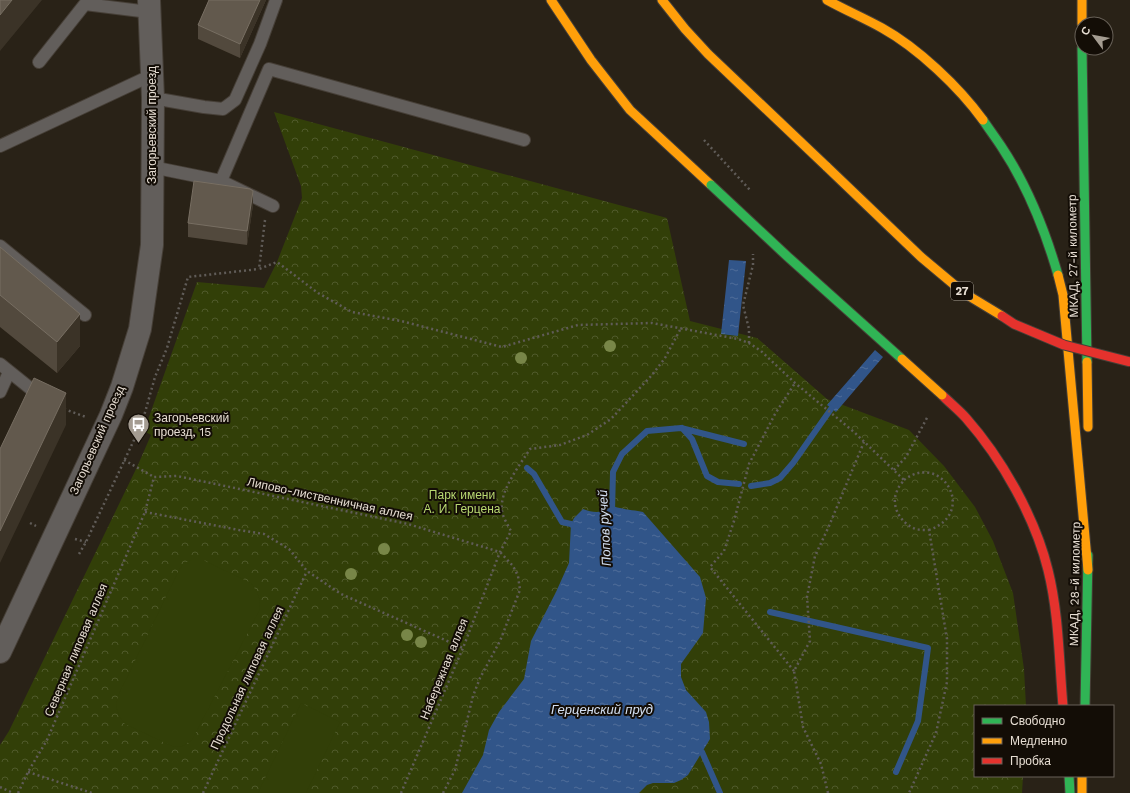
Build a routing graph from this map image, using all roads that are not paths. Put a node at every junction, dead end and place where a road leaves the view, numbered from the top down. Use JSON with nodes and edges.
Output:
{"nodes":[{"id":1,"x":276,"y":0,"type":"edge"},
{"id":2,"x":551,"y":0,"type":"edge"},
{"id":3,"x":662,"y":0,"type":"edge"},
{"id":4,"x":827,"y":0,"type":"edge"},
{"id":5,"x":1082,"y":0,"type":"edge"},
{"id":6,"x":149,"y":6,"type":"edge"},
{"id":7,"x":1082,"y":16,"type":"edge"},
{"id":8,"x":1082,"y":56,"type":"edge"},
{"id":9,"x":39,"y":62,"type":"dead end"},
{"id":10,"x":152,"y":74,"type":"junction"},
{"id":11,"x":153,"y":98,"type":"junction"},
{"id":12,"x":524,"y":140,"type":"dead end"},
{"id":13,"x":0,"y":146,"type":"edge"},
{"id":14,"x":152,"y":167,"type":"junction"},
{"id":15,"x":221,"y":181,"type":"junction"},
{"id":16,"x":273,"y":206,"type":"road end"},
{"id":17,"x":0,"y":246,"type":"edge"},
{"id":18,"x":85,"y":315,"type":"dead end"},
{"id":19,"x":1130,"y":362,"type":"edge"},
{"id":20,"x":5,"y":368,"type":"edge"},
{"id":21,"x":0,"y":392,"type":"edge"},
{"id":22,"x":53,"y":405,"type":"edge"},
{"id":23,"x":1088,"y":439,"type":"dead end"},
{"id":24,"x":1088,"y":478,"type":"dead end"},
{"id":25,"x":1088,"y":570,"type":"junction"},
{"id":26,"x":0,"y":652,"type":"edge"},
{"id":27,"x":1063,"y":705,"type":"edge"},
{"id":28,"x":1085,"y":705,"type":"edge"},
{"id":29,"x":1069,"y":777,"type":"edge"},
{"id":30,"x":1082,"y":777,"type":"edge"},
{"id":31,"x":1070,"y":793,"type":"edge"},
{"id":32,"x":1082,"y":793,"type":"edge"}],
"edges":[{"from":1,"to":11,"type":"lane"},
{"from":2,"to":27,"type":"main road","bridge":true},
{"from":3,"to":19,"type":"main road","number":"27","bridge":true},
{"from":4,"to":25,"type":"main road"},
{"from":5,"to":7,"type":"main road"},
{"from":6,"to":9,"type":"lane"},
{"from":6,"to":10,"type":"street","name":"Загорьевский проезд"},
{"from":8,"to":23,"type":"main road","name":"МКАД, 27-й километр"},
{"from":10,"to":11,"type":"street","name":"Загорьевский проезд"},
{"from":10,"to":13,"type":"lane"},
{"from":11,"to":14,"type":"street","name":"Загорьевский проезд"},
{"from":12,"to":15,"type":"lane"},
{"from":14,"to":15,"type":"lane"},
{"from":14,"to":26,"type":"street","name":"Загорьевский проезд"},
{"from":15,"to":16,"type":"lane"},
{"from":17,"to":18,"type":"lane"},
{"from":20,"to":21,"type":"lane"},
{"from":20,"to":22,"type":"lane"},
{"from":24,"to":25,"type":"main road","name":"МКАД, 28-й километр"},
{"from":25,"to":28,"type":"main road","name":"МКАД, 28-й километр"},
{"from":29,"to":31,"type":"main road"},
{"from":30,"to":32,"type":"main road"}]}
